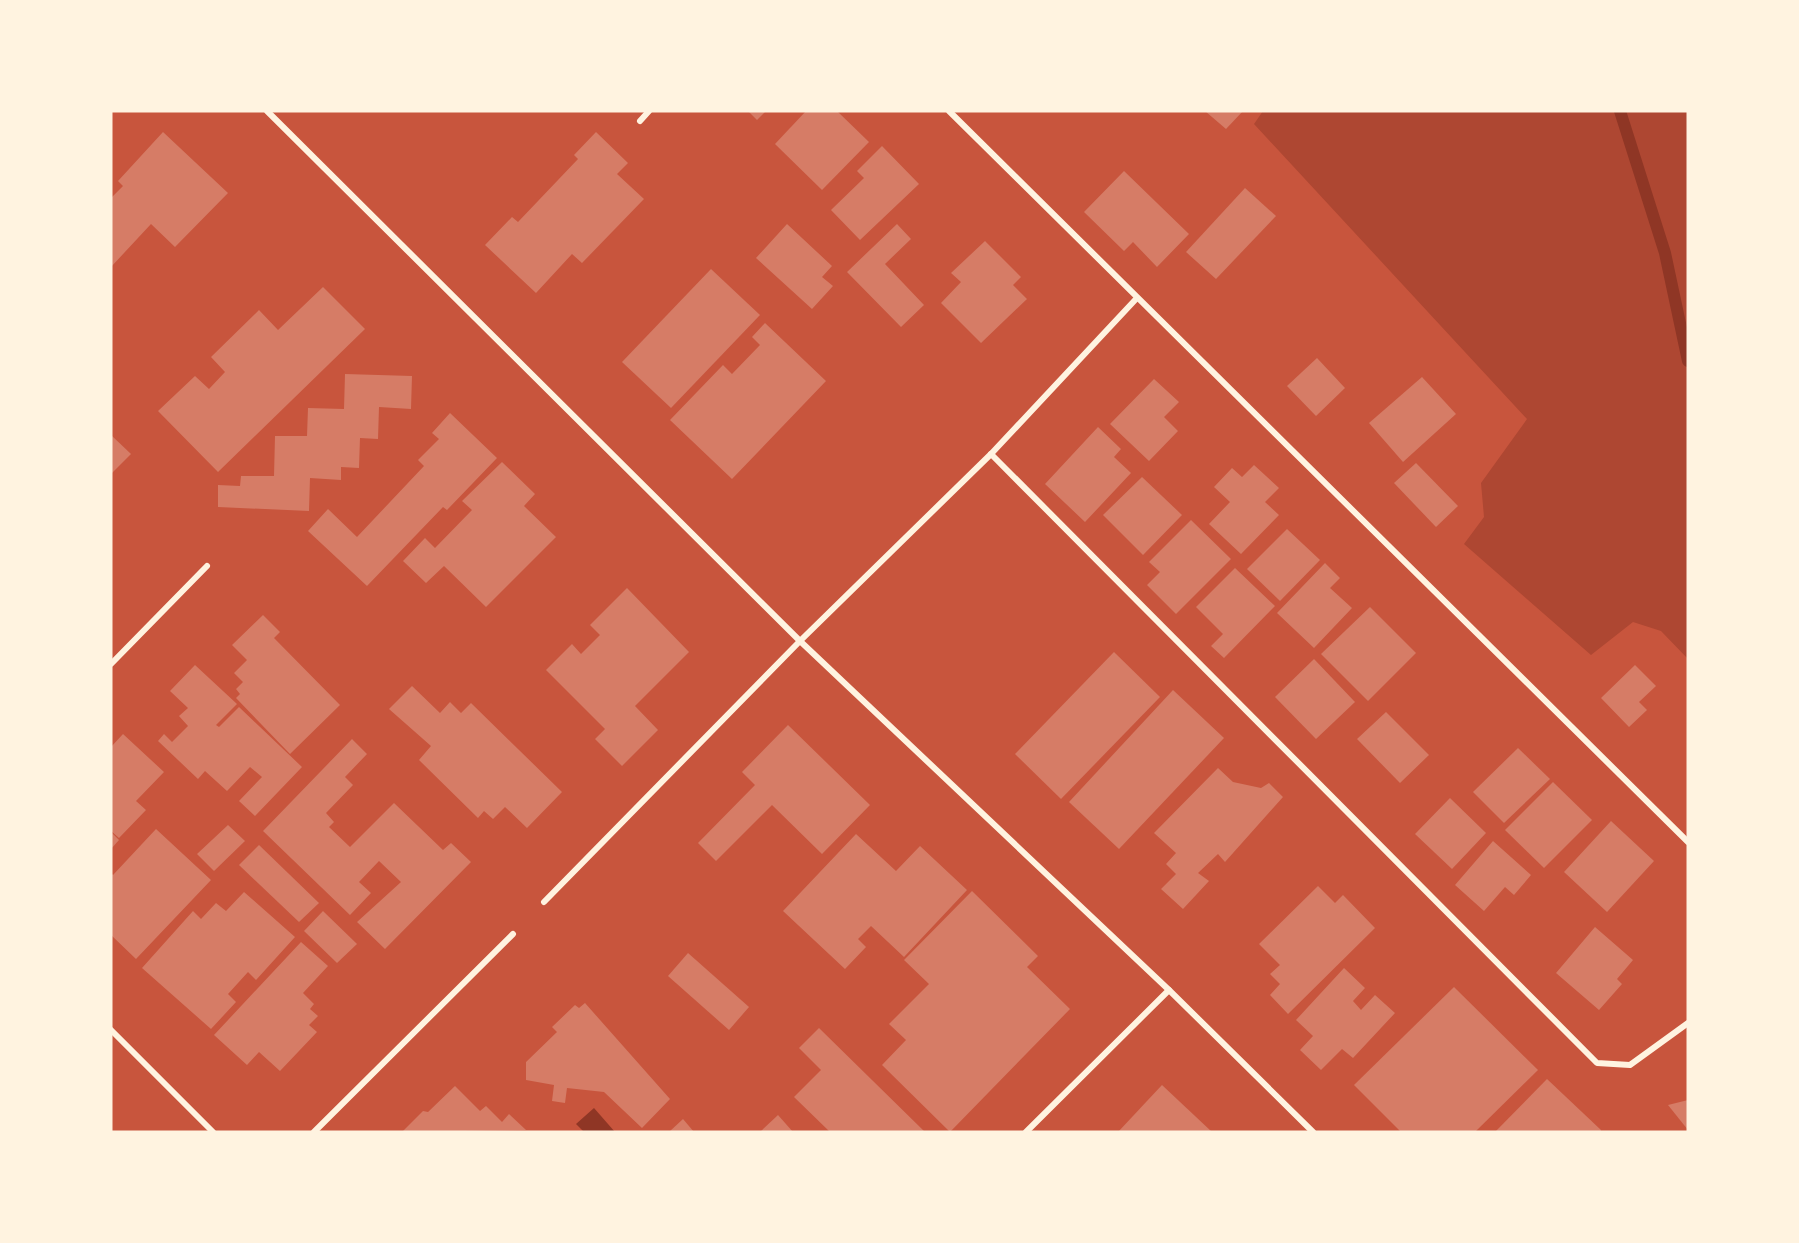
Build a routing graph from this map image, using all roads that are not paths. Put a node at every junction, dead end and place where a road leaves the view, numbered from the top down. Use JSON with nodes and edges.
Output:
{"nodes":[{"id":1,"x":267,"y":111,"type":"edge"},
{"id":2,"x":649,"y":111,"type":"edge"},
{"id":3,"x":949,"y":111,"type":"edge"},
{"id":4,"x":640,"y":121,"type":"dead end"},
{"id":5,"x":1136,"y":299,"type":"junction"},
{"id":6,"x":992,"y":454,"type":"junction"},
{"id":7,"x":207,"y":566,"type":"dead end"},
{"id":8,"x":800,"y":641,"type":"junction"},
{"id":9,"x":111,"y":664,"type":"edge"},
{"id":10,"x":1688,"y":842,"type":"edge"},
{"id":11,"x":544,"y":902,"type":"dead end"},
{"id":12,"x":513,"y":934,"type":"dead end"},
{"id":13,"x":1169,"y":990,"type":"junction"},
{"id":14,"x":1688,"y":1023,"type":"edge"},
{"id":15,"x":111,"y":1030,"type":"edge"},
{"id":16,"x":213,"y":1132,"type":"edge"},
{"id":17,"x":314,"y":1132,"type":"edge"},
{"id":18,"x":1026,"y":1132,"type":"edge"},
{"id":19,"x":1313,"y":1132,"type":"edge"}],
"edges":[{"from":1,"to":8,"type":"street"},
{"from":2,"to":4,"type":"street"},
{"from":3,"to":5,"type":"street"},
{"from":5,"to":6,"type":"street"},
{"from":5,"to":10,"type":"street"},
{"from":6,"to":8,"type":"street"},
{"from":6,"to":14,"type":"street"},
{"from":7,"to":9,"type":"street"},
{"from":8,"to":11,"type":"street"},
{"from":8,"to":13,"type":"street"},
{"from":12,"to":17,"type":"street"},
{"from":13,"to":18,"type":"street"},
{"from":13,"to":19,"type":"street"},
{"from":15,"to":16,"type":"street"}]}
